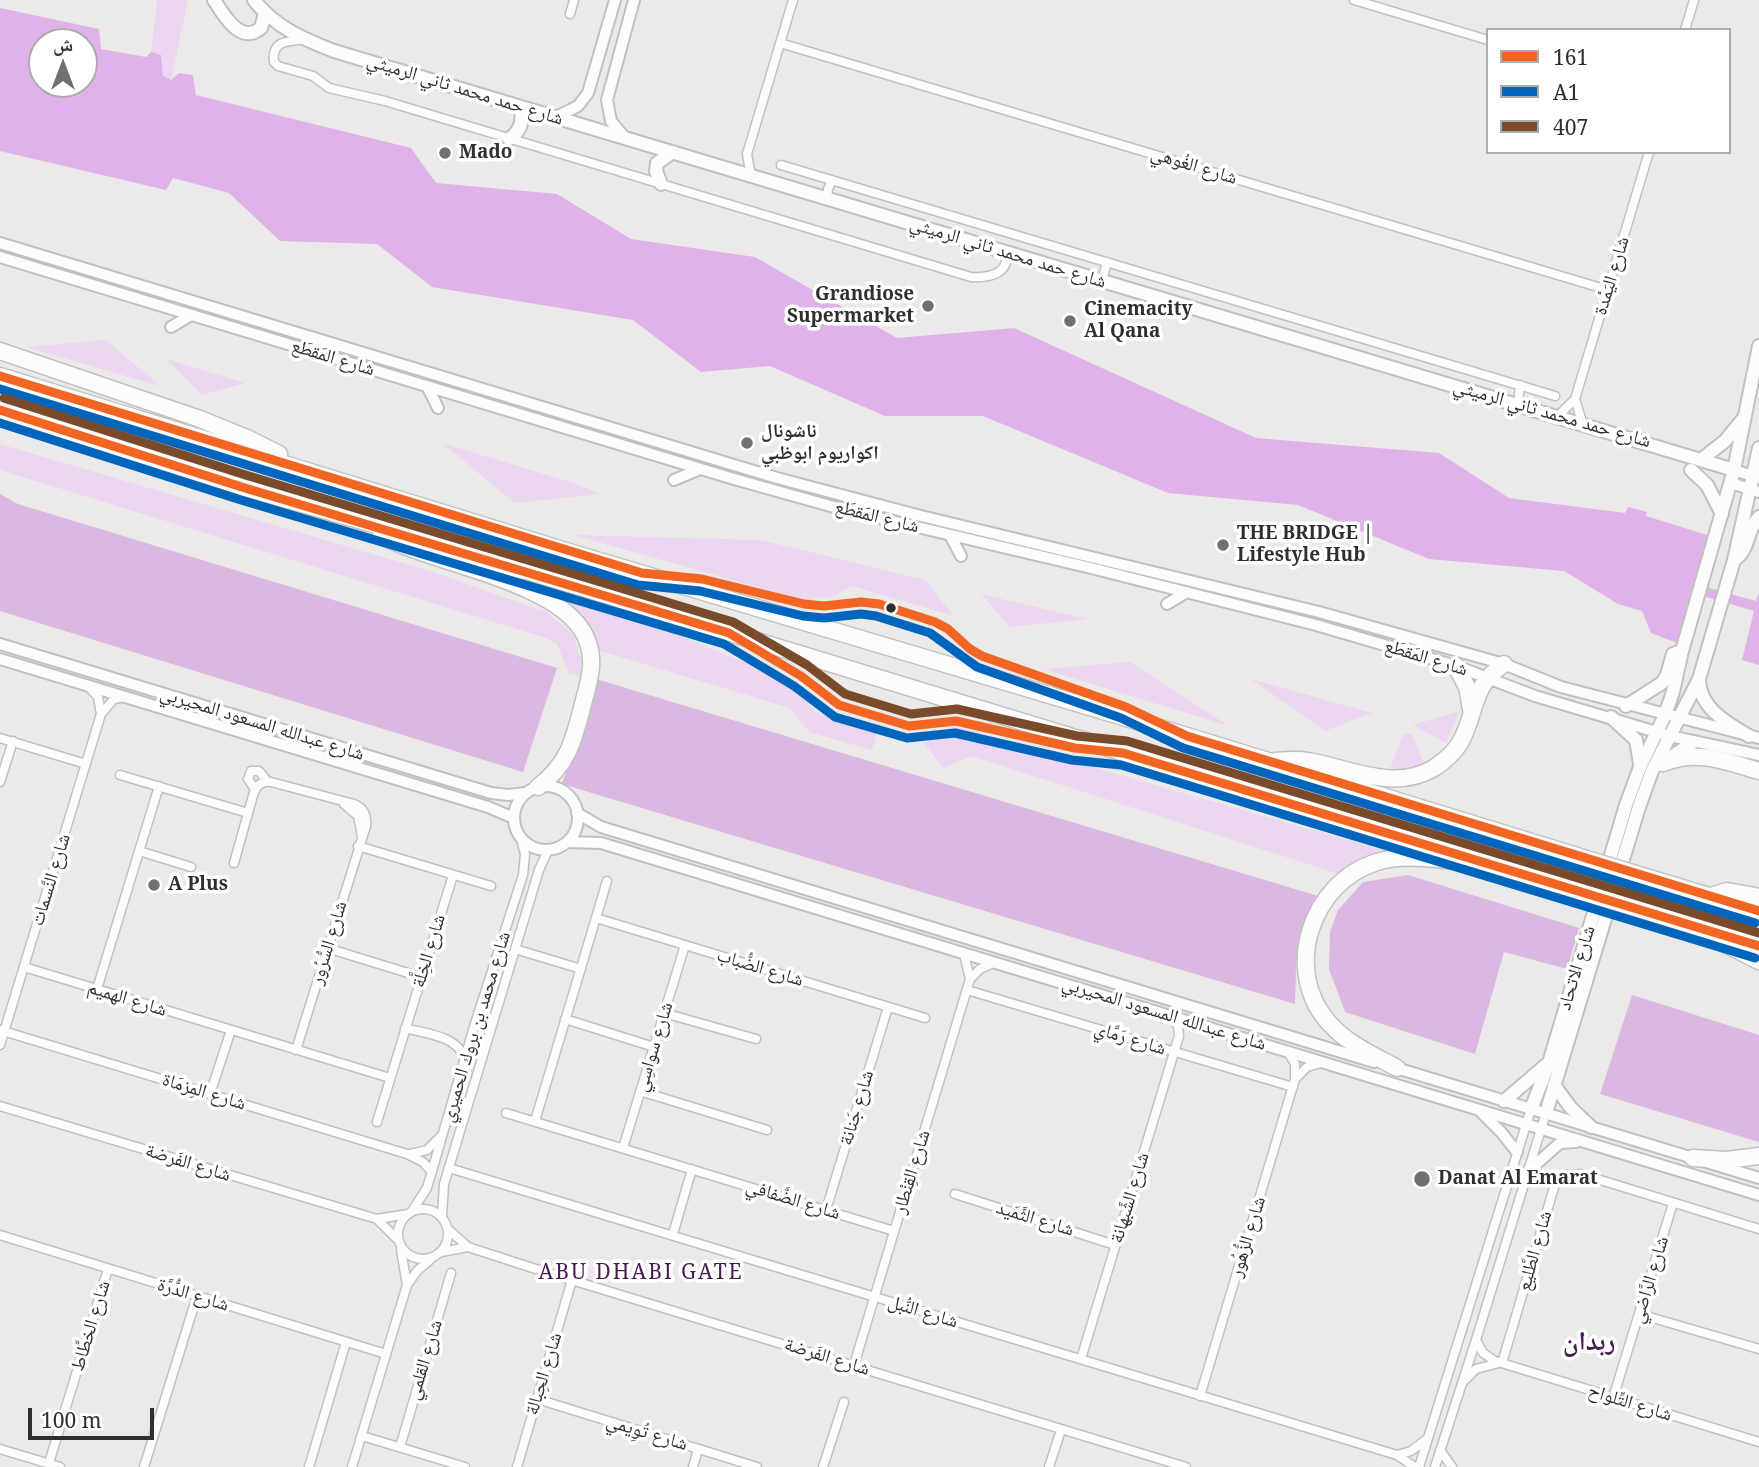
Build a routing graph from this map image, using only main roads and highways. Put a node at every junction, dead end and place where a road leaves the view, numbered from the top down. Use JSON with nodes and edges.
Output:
{"nodes":[{"id":1,"x":214,"y":0,"type":"edge"},
{"id":2,"x":254,"y":0,"type":"edge"},
{"id":3,"x":265,"y":13,"type":"junction"},
{"id":4,"x":520,"y":107,"type":"junction"},
{"id":5,"x":509,"y":139,"type":"road end"},
{"id":6,"x":673,"y":152,"type":"junction"},
{"id":7,"x":661,"y":184,"type":"road end"},
{"id":8,"x":1759,"y":346,"type":"edge"},
{"id":9,"x":0,"y":351,"type":"edge"},
{"id":10,"x":0,"y":376,"type":"edge"},
{"id":11,"x":0,"y":410,"type":"edge"},
{"id":12,"x":1745,"y":415,"type":"junction"},
{"id":13,"x":1759,"y":448,"type":"edge"},
{"id":14,"x":1702,"y":459,"type":"junction"},
{"id":15,"x":299,"y":467,"type":"junction"},
{"id":16,"x":1691,"y":470,"type":"dead end"},
{"id":17,"x":1733,"y":477,"type":"junction"},
{"id":18,"x":1755,"y":484,"type":"edge"},
{"id":19,"x":1722,"y":514,"type":"junction"},
{"id":20,"x":1759,"y":517,"type":"edge"},
{"id":21,"x":359,"y":520,"type":"junction"},
{"id":22,"x":1734,"y":560,"type":"junction"},
{"id":23,"x":1682,"y":651,"type":"junction"},
{"id":24,"x":1504,"y":664,"type":"road end"},
{"id":25,"x":1456,"y":666,"type":"road end"},
{"id":26,"x":1699,"y":679,"type":"junction"},
{"id":27,"x":1626,"y":706,"type":"road end"},
{"id":28,"x":1471,"y":712,"type":"junction"},
{"id":29,"x":1611,"y":717,"type":"road end"},
{"id":30,"x":1754,"y":737,"type":"edge"},
{"id":31,"x":1694,"y":742,"type":"road end"},
{"id":32,"x":1265,"y":762,"type":"junction"},
{"id":33,"x":1652,"y":767,"type":"junction"},
{"id":34,"x":1759,"y":771,"type":"edge"},
{"id":35,"x":532,"y":790,"type":"road end"},
{"id":36,"x":1487,"y":863,"type":"junction"},
{"id":37,"x":1709,"y":897,"type":"junction"},
{"id":38,"x":1759,"y":897,"type":"edge"},
{"id":39,"x":1759,"y":911,"type":"edge"},
{"id":40,"x":1698,"y":927,"type":"junction"},
{"id":41,"x":1759,"y":946,"type":"edge"},
{"id":42,"x":1759,"y":961,"type":"edge"},
{"id":43,"x":1549,"y":1063,"type":"junction"},
{"id":44,"x":1397,"y":1068,"type":"road end"},
{"id":45,"x":1554,"y":1085,"type":"junction"},
{"id":46,"x":1504,"y":1101,"type":"road end"},
{"id":47,"x":1531,"y":1109,"type":"road end"},
{"id":48,"x":1546,"y":1113,"type":"road end"},
{"id":49,"x":1591,"y":1127,"type":"road end"},
{"id":50,"x":1759,"y":1156,"type":"edge"},
{"id":51,"x":1693,"y":1158,"type":"road end"}],
"edges":[{"from":1,"to":3,"type":"main road"},
{"from":2,"to":3,"type":"main road","name":"شارع حمد محمد ثاني الرميثي"},
{"from":3,"to":4,"type":"main road","name":"شارع حمد محمد ثاني الرميثي"},
{"from":4,"to":5,"type":"main road"},
{"from":4,"to":6,"type":"main road","name":"شارع حمد محمد ثاني الرميثي"},
{"from":6,"to":7,"type":"main road"},
{"from":6,"to":14,"type":"main road","name":"شارع حمد محمد ثاني الرميثي"},
{"from":8,"to":12,"type":"main road","name":"شارع الاتحاد"},
{"from":9,"to":15,"type":"highway"},
{"from":10,"to":15,"type":"highway"},
{"from":11,"to":21,"type":"highway"},
{"from":12,"to":14,"type":"main road"},
{"from":12,"to":17,"type":"main road","name":"شارع الاتحاد"},
{"from":13,"to":18,"type":"main road","name":"شارع الاتحاد"},
{"from":14,"to":17,"type":"main road","name":"شارع حمد محمد ثاني الرميثي"},
{"from":15,"to":32,"type":"highway"},
{"from":16,"to":19,"type":"main road"},
{"from":17,"to":19,"type":"main road","name":"شارع الاتحاد"},
{"from":18,"to":22,"type":"main road","name":"شارع الاتحاد"},
{"from":19,"to":23,"type":"main road","name":"شارع الاتحاد"},
{"from":20,"to":22,"type":"main road"},
{"from":21,"to":35,"type":"highway"},
{"from":21,"to":36,"type":"highway"},
{"from":22,"to":26,"type":"main road","name":"شارع الاتحاد"},
{"from":23,"to":27,"type":"main road"},
{"from":23,"to":33,"type":"main road","name":"شارع الاتحاد"},
{"from":24,"to":28,"type":"highway"},
{"from":25,"to":28,"type":"highway"},
{"from":26,"to":30,"type":"main road"},
{"from":26,"to":33,"type":"main road","name":"شارع الاتحاد"},
{"from":28,"to":32,"type":"highway"},
{"from":29,"to":33,"type":"main road"},
{"from":31,"to":33,"type":"main road"},
{"from":32,"to":37,"type":"highway","bridge":true},
{"from":33,"to":34,"type":"highway"},
{"from":33,"to":43,"type":"main road","name":"شارع الاتحاد"},
{"from":33,"to":45,"type":"main road","name":"شارع الاتحاد"},
{"from":36,"to":40,"type":"highway","bridge":true},
{"from":36,"to":44,"type":"highway"},
{"from":37,"to":38,"type":"highway"},
{"from":37,"to":39,"type":"highway"},
{"from":40,"to":41,"type":"highway"},
{"from":40,"to":42,"type":"highway"},
{"from":43,"to":46,"type":"main road"},
{"from":43,"to":47,"type":"main road","name":"شارع الاتحاد"},
{"from":45,"to":48,"type":"main road","name":"شارع الاتحاد"},
{"from":45,"to":49,"type":"main road"},
{"from":50,"to":51,"type":"highway"}]}
